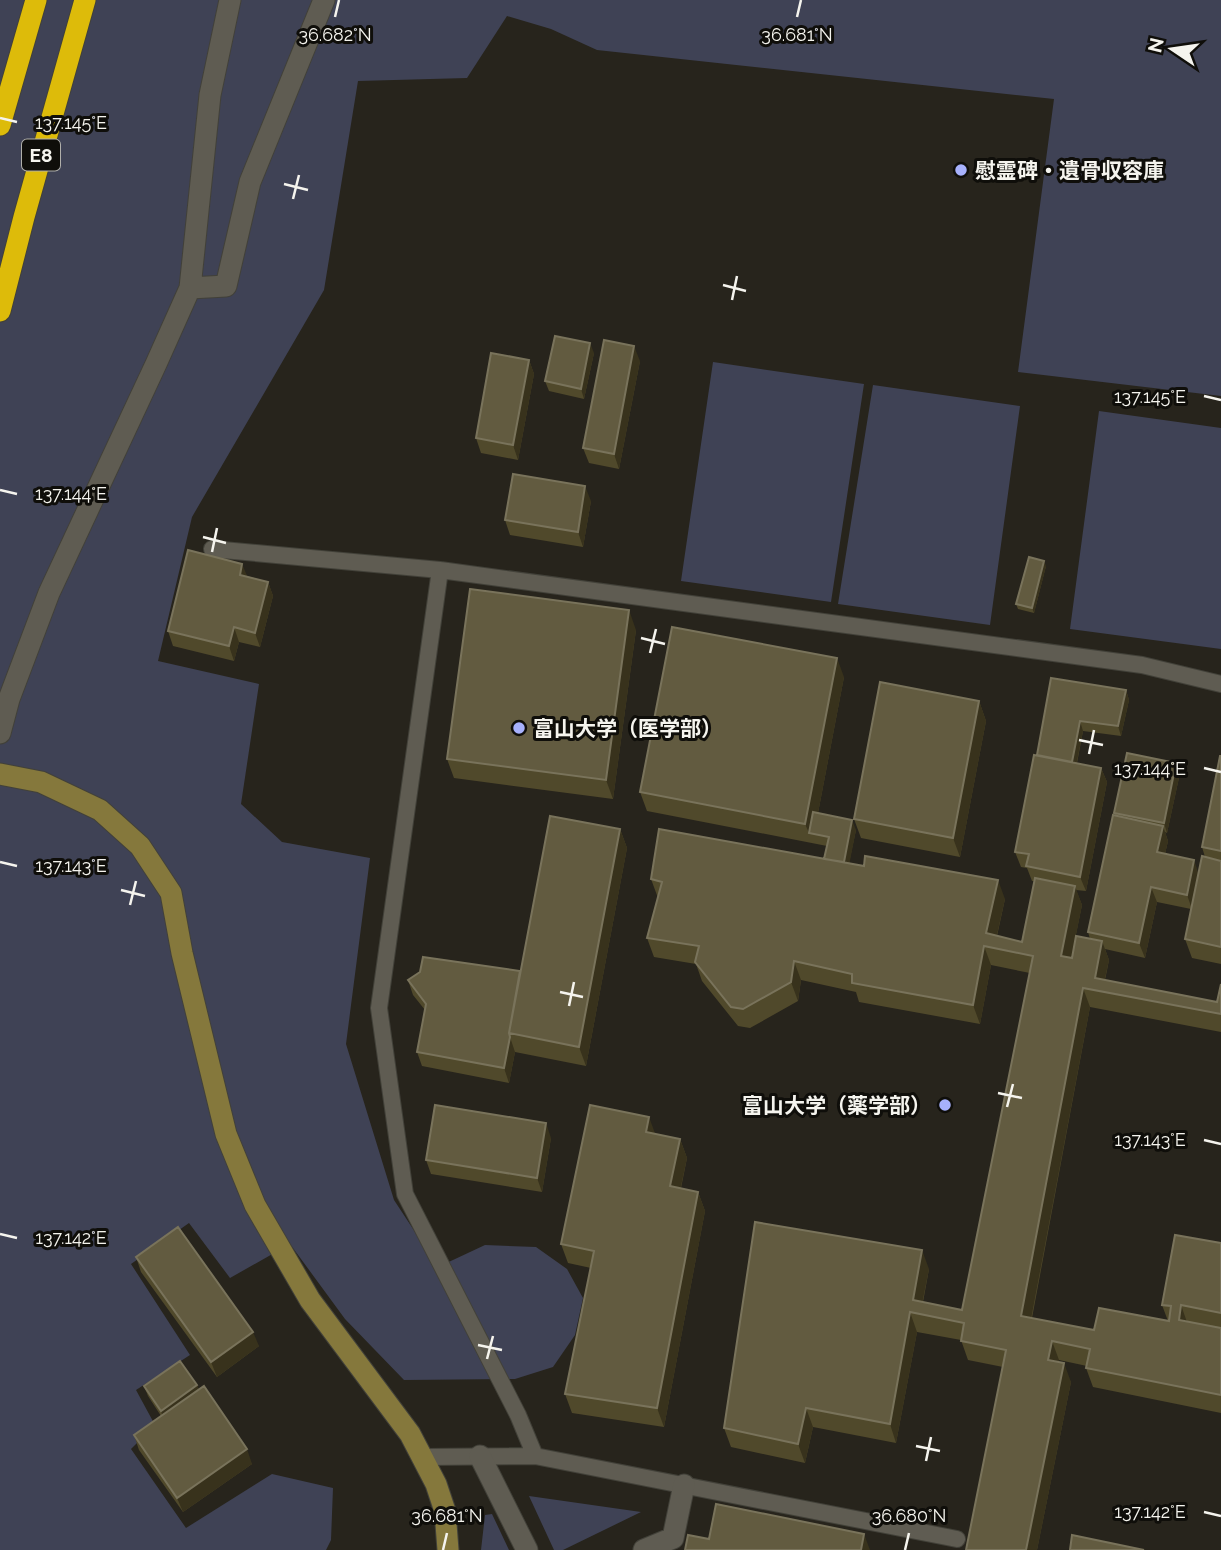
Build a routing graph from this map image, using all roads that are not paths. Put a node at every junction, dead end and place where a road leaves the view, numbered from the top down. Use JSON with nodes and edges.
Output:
{"nodes":[{"id":1,"x":37,"y":0,"type":"edge"},
{"id":2,"x":85,"y":0,"type":"edge"},
{"id":3,"x":230,"y":0,"type":"edge"},
{"id":4,"x":324,"y":0,"type":"edge"},
{"id":5,"x":0,"y":125,"type":"edge"},
{"id":6,"x":190,"y":288,"type":"junction"},
{"id":7,"x":0,"y":311,"type":"edge"},
{"id":8,"x":212,"y":549,"type":"dead end"},
{"id":9,"x":440,"y":570,"type":"junction"},
{"id":10,"x":1221,"y":684,"type":"edge"},
{"id":11,"x":0,"y":733,"type":"edge"},
{"id":12,"x":0,"y":774,"type":"edge"},
{"id":13,"x":535,"y":1456,"type":"junction"},
{"id":14,"x":422,"y":1457,"type":"junction"},
{"id":15,"x":480,"y":1457,"type":"junction"},
{"id":16,"x":684,"y":1485,"type":"junction"},
{"id":17,"x":957,"y":1539,"type":"dead end"},
{"id":18,"x":672,"y":1544,"type":"edge"},
{"id":19,"x":448,"y":1550,"type":"edge"},
{"id":20,"x":527,"y":1550,"type":"edge"},
{"id":21,"x":644,"y":1550,"type":"edge"}],
"edges":[{"from":1,"to":5,"type":"highway","number":"E8"},
{"from":2,"to":7,"type":"highway","number":"E8"},
{"from":3,"to":6,"type":"street"},
{"from":4,"to":6,"type":"street"},
{"from":6,"to":11,"type":"street"},
{"from":8,"to":9,"type":"lane"},
{"from":9,"to":10,"type":"lane"},
{"from":9,"to":13,"type":"lane"},
{"from":12,"to":14,"type":"street"},
{"from":13,"to":15,"type":"lane"},
{"from":13,"to":16,"type":"lane"},
{"from":14,"to":15,"type":"lane"},
{"from":14,"to":19,"type":"street"},
{"from":15,"to":20,"type":"street"},
{"from":16,"to":17,"type":"lane"},
{"from":16,"to":18,"type":"street"},
{"from":18,"to":21,"type":"street"}]}
